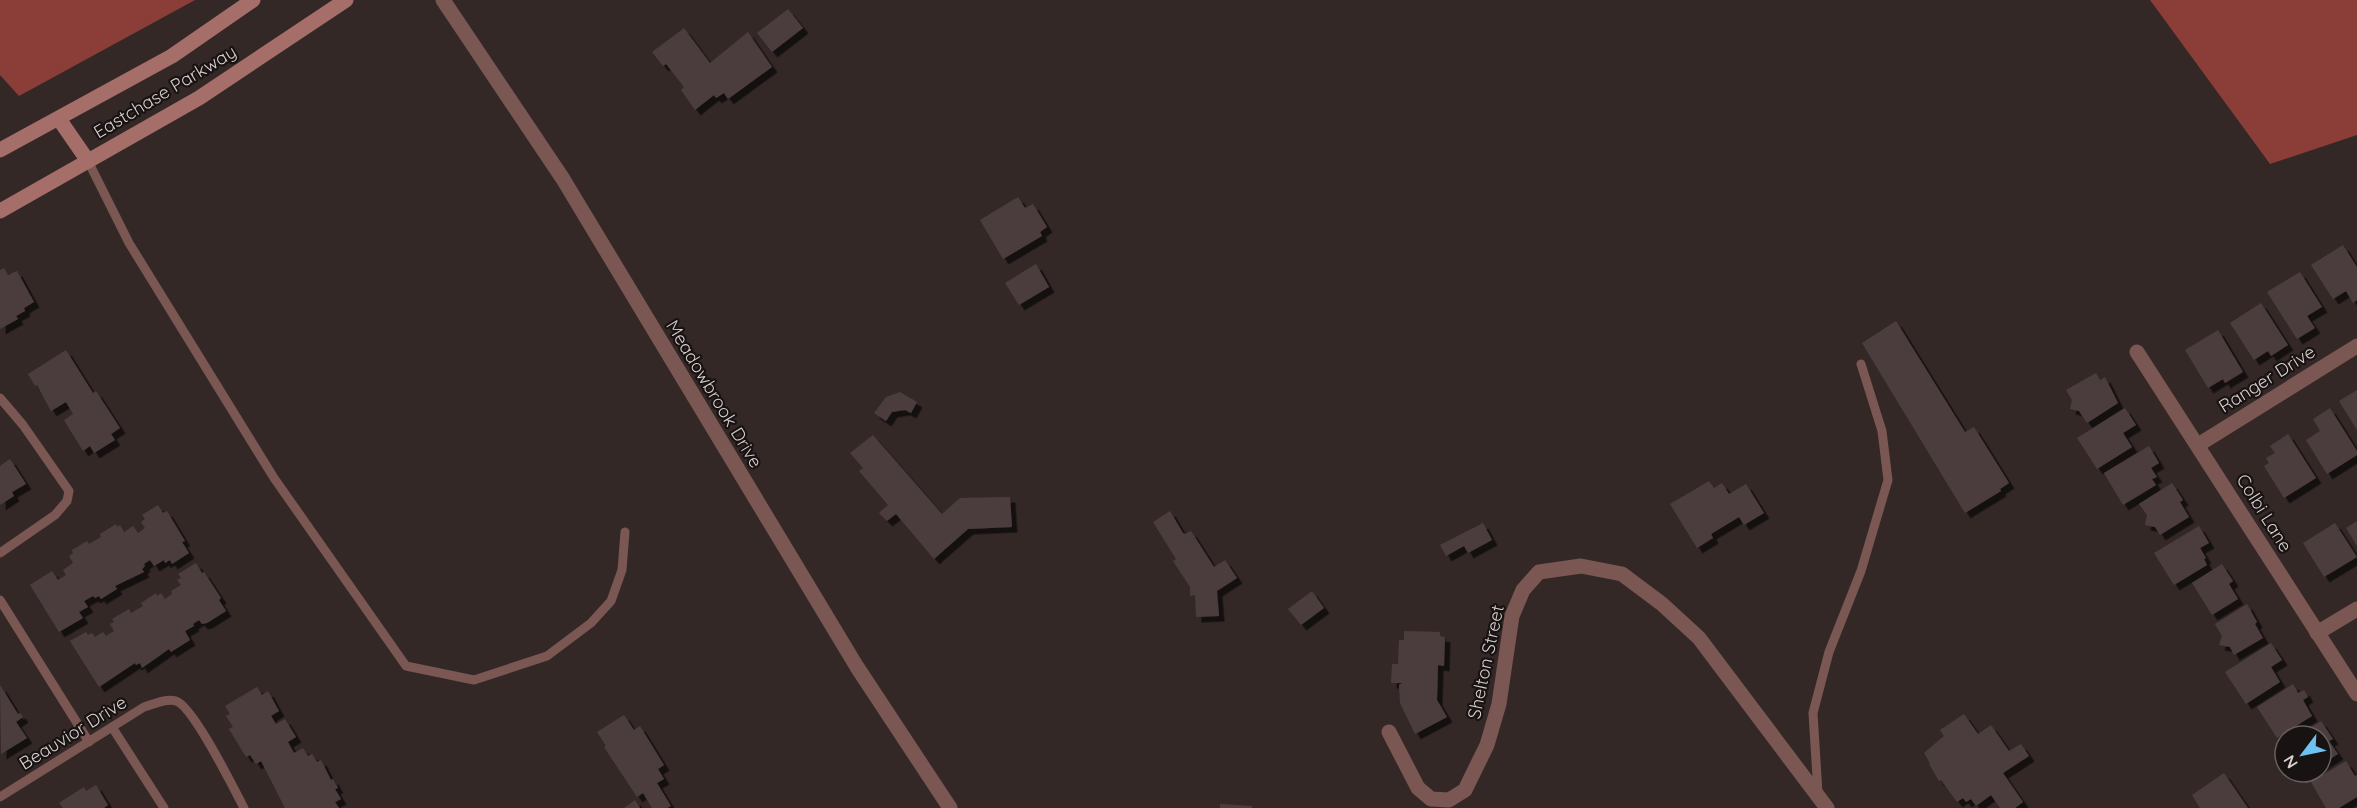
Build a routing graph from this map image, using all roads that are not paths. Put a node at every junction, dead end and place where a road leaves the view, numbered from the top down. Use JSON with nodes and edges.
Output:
{"nodes":[{"id":1,"x":253,"y":0,"type":"edge"},
{"id":2,"x":346,"y":0,"type":"edge"},
{"id":3,"x":443,"y":0,"type":"edge"},
{"id":4,"x":59,"y":119,"type":"junction"},
{"id":5,"x":0,"y":150,"type":"edge"},
{"id":6,"x":88,"y":161,"type":"junction"},
{"id":7,"x":0,"y":211,"type":"edge"},
{"id":8,"x":2357,"y":346,"type":"edge"},
{"id":9,"x":2137,"y":352,"type":"dead end"},
{"id":10,"x":1861,"y":364,"type":"dead end"},
{"id":11,"x":0,"y":398,"type":"edge"},
{"id":12,"x":4,"y":409,"type":"edge"},
{"id":13,"x":2198,"y":445,"type":"junction"},
{"id":14,"x":625,"y":532,"type":"dead end"},
{"id":15,"x":0,"y":554,"type":"edge"},
{"id":16,"x":0,"y":600,"type":"edge"},
{"id":17,"x":2357,"y":609,"type":"edge"},
{"id":18,"x":2317,"y":633,"type":"junction"},
{"id":19,"x":2357,"y":694,"type":"edge"},
{"id":20,"x":112,"y":727,"type":"junction"},
{"id":21,"x":1389,"y":732,"type":"dead end"},
{"id":22,"x":89,"y":742,"type":"junction"},
{"id":23,"x":0,"y":797,"type":"edge"},
{"id":24,"x":1822,"y":802,"type":"edge"},
{"id":25,"x":164,"y":808,"type":"edge"},
{"id":26,"x":244,"y":808,"type":"edge"},
{"id":27,"x":950,"y":808,"type":"edge"}],
"edges":[{"from":1,"to":4,"type":"main road","name":"Eastchase Parkway"},
{"from":2,"to":6,"type":"main road","name":"Eastchase Parkway"},
{"from":3,"to":27,"type":"street","name":"Meadowbrook Drive"},
{"from":4,"to":5,"type":"main road","name":"Eastchase Parkway"},
{"from":4,"to":6,"type":"main road"},
{"from":6,"to":7,"type":"main road","name":"Eastchase Parkway"},
{"from":6,"to":14,"type":"lane"},
{"from":8,"to":13,"type":"street","name":"Ranger Drive"},
{"from":9,"to":13,"type":"street","name":"Colbi Lane"},
{"from":10,"to":24,"type":"lane"},
{"from":11,"to":12,"type":"lane"},
{"from":12,"to":15,"type":"lane"},
{"from":13,"to":18,"type":"street","name":"Colbi Lane"},
{"from":16,"to":22,"type":"lane"},
{"from":17,"to":18,"type":"street"},
{"from":18,"to":19,"type":"street","name":"Colbi Lane"},
{"from":20,"to":22,"type":"lane","name":"Beauvior Drive"},
{"from":20,"to":25,"type":"lane"},
{"from":20,"to":26,"type":"lane","name":"Beauvior Drive"},
{"from":21,"to":24,"type":"street","name":"Shelton Street"},
{"from":22,"to":23,"type":"lane","name":"Beauvior Drive"}]}
